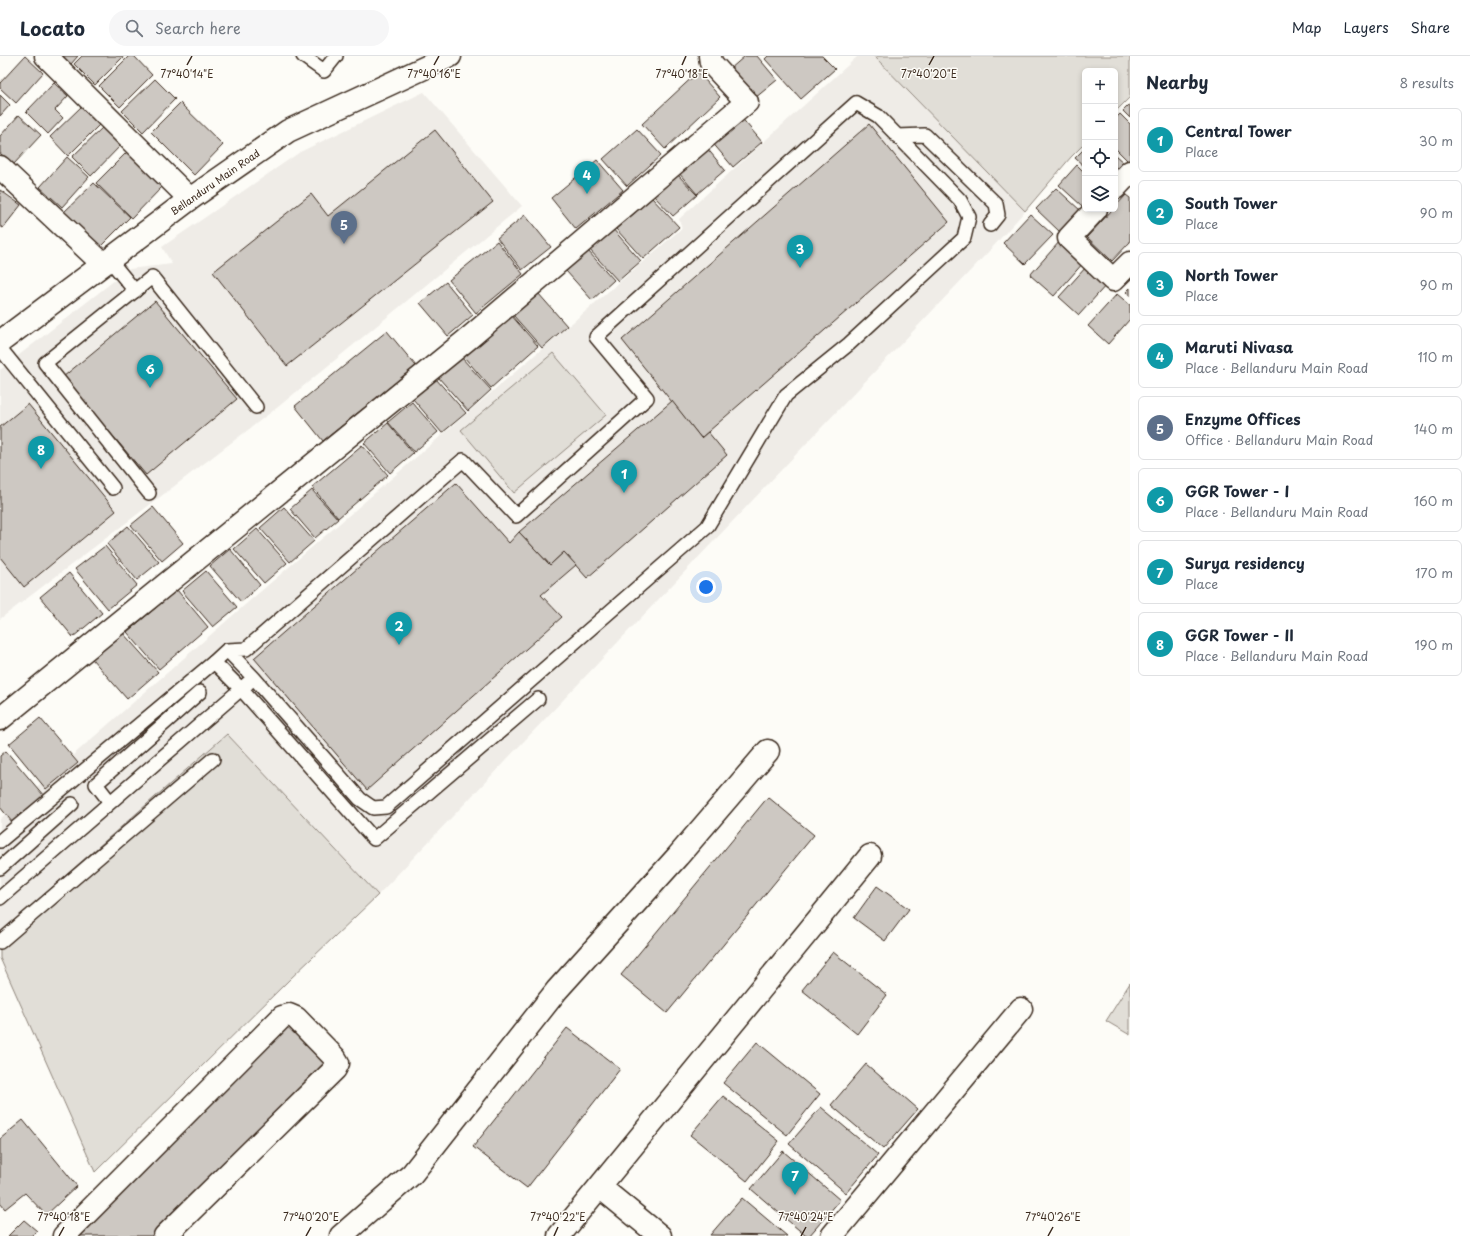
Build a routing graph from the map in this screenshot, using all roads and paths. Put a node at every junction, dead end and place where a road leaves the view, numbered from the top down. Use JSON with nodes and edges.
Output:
{"nodes":[{"id":1,"x":46,"y":56,"type":"edge"},
{"id":2,"x":303,"y":56,"type":"edge"},
{"id":3,"x":336,"y":56,"type":"edge"},
{"id":4,"x":450,"y":56,"type":"edge"},
{"id":5,"x":710,"y":56,"type":"edge"},
{"id":6,"x":897,"y":136,"type":"junction"},
{"id":7,"x":0,"y":167,"type":"edge"},
{"id":8,"x":1130,"y":172,"type":"edge"},
{"id":9,"x":1118,"y":185,"type":"edge"},
{"id":10,"x":190,"y":199,"type":"junction"},
{"id":11,"x":1093,"y":212,"type":"edge"},
{"id":12,"x":990,"y":225,"type":"dead end"},
{"id":13,"x":106,"y":262,"type":"junction"},
{"id":14,"x":1130,"y":263,"type":"edge"},
{"id":15,"x":136,"y":291,"type":"junction"},
{"id":16,"x":0,"y":342,"type":"edge"},
{"id":17,"x":0,"y":348,"type":"edge"},
{"id":18,"x":256,"y":407,"type":"dead end"},
{"id":19,"x":114,"y":488,"type":"dead end"},
{"id":20,"x":149,"y":493,"type":"dead end"},
{"id":21,"x":227,"y":650,"type":"junction"},
{"id":22,"x":214,"y":662,"type":"junction"},
{"id":23,"x":254,"y":678,"type":"junction"},
{"id":24,"x":241,"y":689,"type":"junction"},
{"id":25,"x":200,"y":692,"type":"dead end"},
{"id":26,"x":538,"y":699,"type":"dead end"},
{"id":27,"x":0,"y":719,"type":"edge"},
{"id":28,"x":768,"y":751,"type":"dead end"},
{"id":29,"x":213,"y":759,"type":"dead end"},
{"id":30,"x":110,"y":802,"type":"junction"},
{"id":31,"x":72,"y":804,"type":"dead end"},
{"id":32,"x":0,"y":841,"type":"edge"},
{"id":33,"x":870,"y":856,"type":"dead end"},
{"id":34,"x":0,"y":868,"type":"edge"},
{"id":35,"x":0,"y":898,"type":"edge"},
{"id":36,"x":0,"y":942,"type":"edge"},
{"id":37,"x":1021,"y":1009,"type":"dead end"},
{"id":38,"x":600,"y":1187,"type":"junction"},
{"id":39,"x":64,"y":1236,"type":"edge"},
{"id":40,"x":165,"y":1236,"type":"edge"},
{"id":41,"x":341,"y":1236,"type":"edge"},
{"id":42,"x":559,"y":1236,"type":"edge"},
{"id":43,"x":660,"y":1236,"type":"edge"},
{"id":44,"x":832,"y":1236,"type":"edge"}],
"edges":[{"from":1,"to":10,"type":"street"},
{"from":2,"to":3,"type":"lane"},
{"from":4,"to":10,"type":"street","name":"Bellanduru Main Road"},
{"from":5,"to":27,"type":"street"},
{"from":6,"to":12,"type":"lane"},
{"from":6,"to":21,"type":"lane"},
{"from":6,"to":23,"type":"lane"},
{"from":7,"to":13,"type":"street"},
{"from":8,"to":9,"type":"street"},
{"from":10,"to":13,"type":"street","name":"Bellanduru Main Road"},
{"from":11,"to":14,"type":"street"},
{"from":13,"to":15,"type":"lane"},
{"from":13,"to":16,"type":"street","name":"Bellanduru Main Road"},
{"from":15,"to":18,"type":"lane"},
{"from":15,"to":20,"type":"lane"},
{"from":17,"to":19,"type":"lane"},
{"from":21,"to":22,"type":"lane"},
{"from":21,"to":23,"type":"lane"},
{"from":22,"to":24,"type":"lane"},
{"from":22,"to":32,"type":"lane"},
{"from":23,"to":24,"type":"lane"},
{"from":24,"to":26,"type":"lane"},
{"from":24,"to":30,"type":"lane"},
{"from":25,"to":30,"type":"lane"},
{"from":28,"to":41,"type":"street"},
{"from":29,"to":36,"type":"lane"},
{"from":30,"to":35,"type":"lane"},
{"from":31,"to":34,"type":"lane"},
{"from":33,"to":38,"type":"street"},
{"from":37,"to":44,"type":"street"},
{"from":38,"to":42,"type":"street"},
{"from":38,"to":43,"type":"street"},
{"from":39,"to":40,"type":"street"}]}
